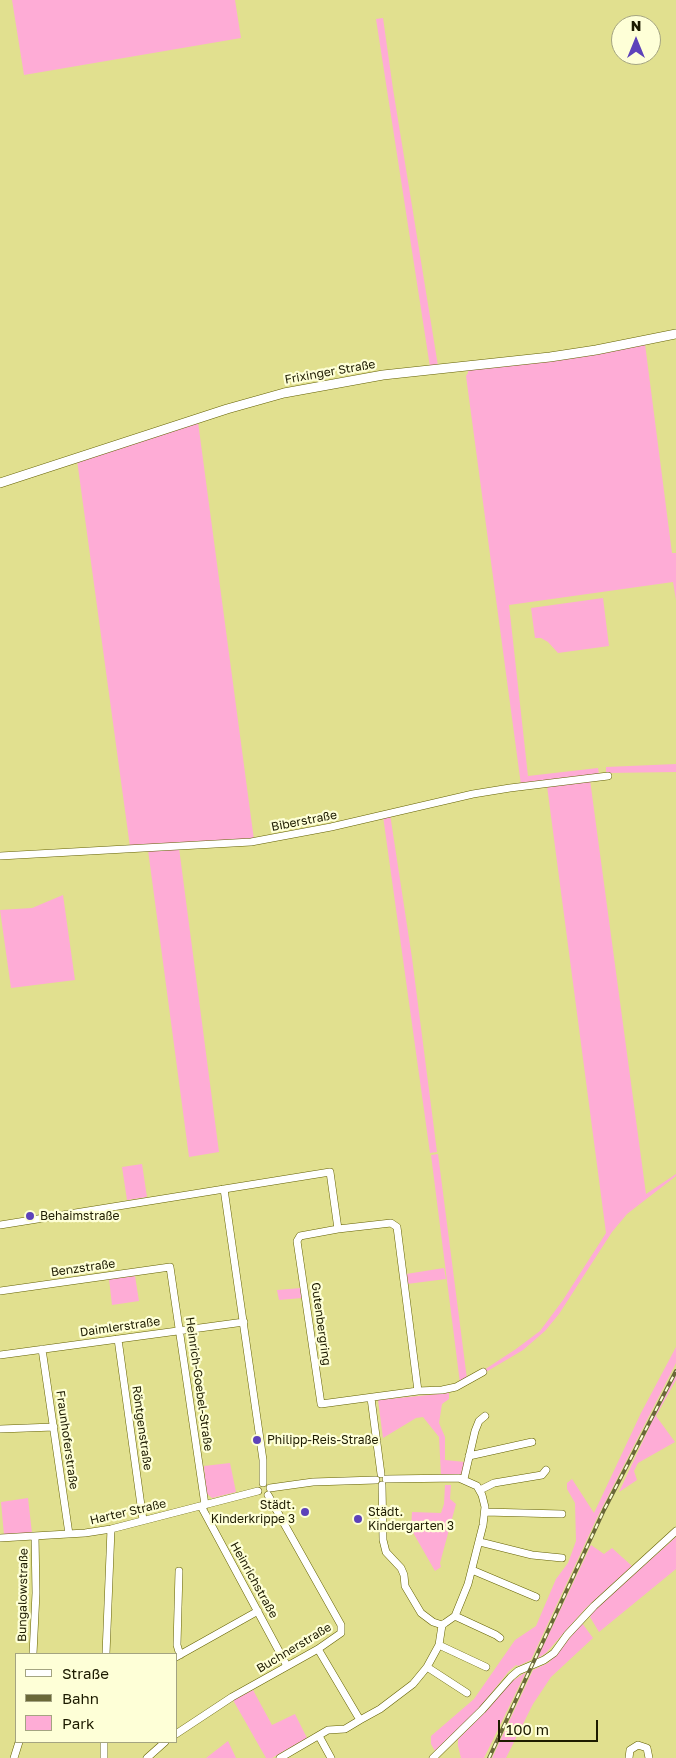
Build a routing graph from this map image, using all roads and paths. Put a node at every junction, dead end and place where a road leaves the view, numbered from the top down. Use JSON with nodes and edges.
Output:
{"nodes":[{"id":1,"x":676,"y":334,"type":"edge"},
{"id":2,"x":0,"y":483,"type":"edge"},
{"id":3,"x":608,"y":776,"type":"dead end"},
{"id":4,"x":0,"y":856,"type":"edge"},
{"id":5,"x":224,"y":1189,"type":"junction"},
{"id":6,"x":0,"y":1225,"type":"edge"},
{"id":7,"x":338,"y":1230,"type":"junction"},
{"id":8,"x":170,"y":1267,"type":"joint"},
{"id":9,"x":0,"y":1291,"type":"edge"},
{"id":10,"x":244,"y":1322,"type":"junction"},
{"id":11,"x":180,"y":1330,"type":"junction"},
{"id":12,"x":118,"y":1339,"type":"junction"},
{"id":13,"x":42,"y":1350,"type":"junction"},
{"id":14,"x":0,"y":1355,"type":"edge"},
{"id":15,"x":483,"y":1372,"type":"dead end"},
{"id":16,"x":418,"y":1391,"type":"junction"},
{"id":17,"x":372,"y":1398,"type":"junction"},
{"id":18,"x":485,"y":1416,"type":"dead end"},
{"id":19,"x":54,"y":1427,"type":"junction"},
{"id":20,"x":0,"y":1429,"type":"edge"},
{"id":21,"x":532,"y":1442,"type":"dead end"},
{"id":22,"x":469,"y":1456,"type":"junction"},
{"id":23,"x":546,"y":1470,"type":"dead end"},
{"id":24,"x":381,"y":1479,"type":"junction"},
{"id":25,"x":464,"y":1479,"type":"junction"},
{"id":26,"x":263,"y":1483,"type":"junction"},
{"id":27,"x":480,"y":1490,"type":"junction"},
{"id":28,"x":258,"y":1491,"type":"junction"},
{"id":29,"x":269,"y":1492,"type":"junction"},
{"id":30,"x":203,"y":1505,"type":"junction"},
{"id":31,"x":485,"y":1512,"type":"junction"},
{"id":32,"x":562,"y":1514,"type":"dead end"},
{"id":33,"x":143,"y":1520,"type":"junction"},
{"id":34,"x":111,"y":1529,"type":"junction"},
{"id":35,"x":675,"y":1533,"type":"edge"},
{"id":36,"x":69,"y":1534,"type":"junction"},
{"id":37,"x":35,"y":1536,"type":"junction"},
{"id":38,"x":0,"y":1538,"type":"edge"},
{"id":39,"x":480,"y":1542,"type":"junction"},
{"id":40,"x":562,"y":1558,"type":"dead end"},
{"id":41,"x":179,"y":1570,"type":"dead end"},
{"id":42,"x":472,"y":1570,"type":"junction"},
{"id":43,"x":536,"y":1597,"type":"dead end"},
{"id":44,"x":258,"y":1611,"type":"junction"},
{"id":45,"x":455,"y":1616,"type":"junction"},
{"id":46,"x":442,"y":1624,"type":"junction"},
{"id":47,"x":500,"y":1638,"type":"dead end"},
{"id":48,"x":439,"y":1645,"type":"junction"},
{"id":49,"x":318,"y":1649,"type":"junction"},
{"id":50,"x":33,"y":1653,"type":"edge"},
{"id":51,"x":106,"y":1653,"type":"edge"},
{"id":52,"x":178,"y":1653,"type":"edge"},
{"id":53,"x":178,"y":1656,"type":"edge"},
{"id":54,"x":287,"y":1666,"type":"junction"},
{"id":55,"x":427,"y":1667,"type":"junction"},
{"id":56,"x":486,"y":1667,"type":"dead end"},
{"id":57,"x":467,"y":1692,"type":"dead end"},
{"id":58,"x":360,"y":1720,"type":"junction"},
{"id":59,"x":178,"y":1733,"type":"edge"},
{"id":60,"x":319,"y":1736,"type":"junction"},
{"id":61,"x":18,"y":1743,"type":"edge"},
{"id":62,"x":104,"y":1743,"type":"edge"},
{"id":63,"x":164,"y":1743,"type":"edge"},
{"id":64,"x":14,"y":1758,"type":"edge"},
{"id":65,"x":104,"y":1758,"type":"edge"},
{"id":66,"x":147,"y":1758,"type":"edge"},
{"id":67,"x":280,"y":1758,"type":"edge"},
{"id":68,"x":331,"y":1758,"type":"edge"},
{"id":69,"x":433,"y":1758,"type":"edge"},
{"id":70,"x":629,"y":1758,"type":"edge"},
{"id":71,"x":649,"y":1758,"type":"edge"}],
"edges":[{"from":1,"to":2,"type":"street","name":"Frixinger Straße"},
{"from":3,"to":4,"type":"street","name":"Biberstraße"},
{"from":5,"to":6,"type":"street"},
{"from":5,"to":7,"type":"street"},
{"from":5,"to":10,"type":"street"},
{"from":7,"to":16,"type":"street","name":"Gutenbergring"},
{"from":7,"to":17,"type":"street","name":"Gutenbergring"},
{"from":8,"to":9,"type":"street","name":"Benzstraße"},
{"from":8,"to":11,"type":"street","name":"Heinrich-Goebel-Straße"},
{"from":10,"to":11,"type":"street","name":"Daimlerstraße"},
{"from":10,"to":26,"type":"street"},
{"from":11,"to":12,"type":"street","name":"Daimlerstraße"},
{"from":11,"to":30,"type":"street","name":"Heinrich-Goebel-Straße"},
{"from":12,"to":13,"type":"street","name":"Daimlerstraße"},
{"from":12,"to":33,"type":"street","name":"Röntgenstraße"},
{"from":13,"to":14,"type":"street","name":"Daimlerstraße"},
{"from":13,"to":19,"type":"street","name":"Fraunhoferstraße"},
{"from":15,"to":16,"type":"street","name":"Gutenbergring"},
{"from":16,"to":17,"type":"street","name":"Gutenbergring"},
{"from":17,"to":24,"type":"street"},
{"from":18,"to":22,"type":"street"},
{"from":19,"to":20,"type":"street"},
{"from":19,"to":36,"type":"street","name":"Fraunhoferstraße"},
{"from":21,"to":22,"type":"street"},
{"from":22,"to":25,"type":"street"},
{"from":23,"to":27,"type":"street"},
{"from":24,"to":25,"type":"street"},
{"from":24,"to":29,"type":"street"},
{"from":24,"to":46,"type":"street"},
{"from":25,"to":27,"type":"street"},
{"from":26,"to":28,"type":"street"},
{"from":26,"to":29,"type":"street"},
{"from":27,"to":31,"type":"street"},
{"from":28,"to":29,"type":"street"},
{"from":28,"to":30,"type":"street","name":"Harter Straße"},
{"from":29,"to":49,"type":"street","name":"Buchnerstraße"},
{"from":30,"to":33,"type":"street","name":"Harter Straße"},
{"from":30,"to":44,"type":"street","name":"Heinrichstraße"},
{"from":31,"to":32,"type":"street"},
{"from":31,"to":39,"type":"street"},
{"from":33,"to":34,"type":"street","name":"Harter Straße"},
{"from":34,"to":36,"type":"street","name":"Harter Straße"},
{"from":34,"to":51,"type":"street"},
{"from":35,"to":69,"type":"street"},
{"from":36,"to":37,"type":"street","name":"Harter Straße"},
{"from":37,"to":38,"type":"street","name":"Harter Straße"},
{"from":37,"to":50,"type":"street","name":"Bungalowstraße"},
{"from":39,"to":40,"type":"street"},
{"from":39,"to":42,"type":"street"},
{"from":41,"to":52,"type":"street"},
{"from":42,"to":43,"type":"street"},
{"from":42,"to":45,"type":"street"},
{"from":44,"to":53,"type":"street"},
{"from":44,"to":54,"type":"street","name":"Heinrichstraße"},
{"from":45,"to":46,"type":"street"},
{"from":45,"to":47,"type":"street"},
{"from":46,"to":48,"type":"street"},
{"from":48,"to":55,"type":"street"},
{"from":48,"to":56,"type":"street"},
{"from":49,"to":54,"type":"street","name":"Buchnerstraße"},
{"from":49,"to":58,"type":"street"},
{"from":54,"to":59,"type":"street","name":"Buchnerstraße"},
{"from":55,"to":57,"type":"street"},
{"from":55,"to":58,"type":"street"},
{"from":58,"to":60,"type":"street"},
{"from":60,"to":67,"type":"street"},
{"from":60,"to":68,"type":"street"},
{"from":61,"to":64,"type":"street"},
{"from":62,"to":65,"type":"street"},
{"from":63,"to":66,"type":"street"},
{"from":70,"to":71,"type":"street"}]}
